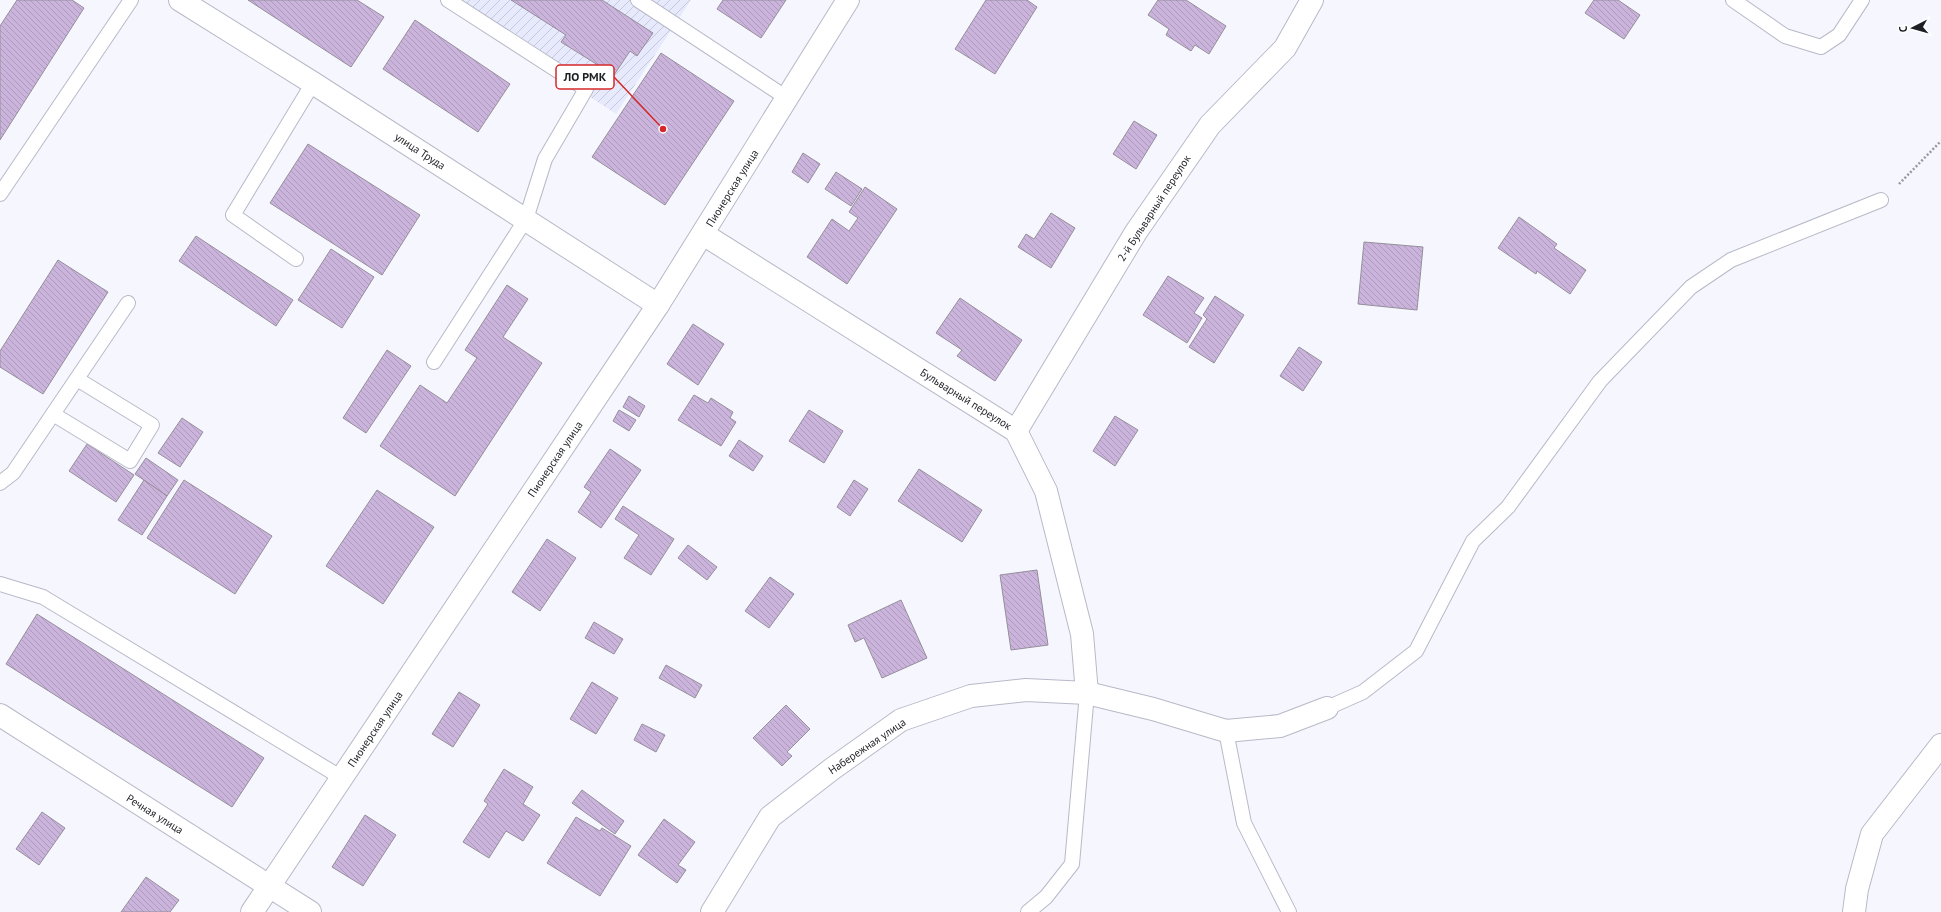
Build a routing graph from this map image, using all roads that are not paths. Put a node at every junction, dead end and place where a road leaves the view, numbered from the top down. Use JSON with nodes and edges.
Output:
{"nodes":[{"id":1,"x":132,"y":0,"type":"edge"},
{"id":2,"x":180,"y":0,"type":"edge"},
{"id":3,"x":448,"y":0,"type":"edge"},
{"id":4,"x":638,"y":0,"type":"edge"},
{"id":5,"x":848,"y":0,"type":"edge"},
{"id":6,"x":1312,"y":0,"type":"edge"},
{"id":7,"x":1733,"y":0,"type":"edge"},
{"id":8,"x":1862,"y":0,"type":"edge"},
{"id":9,"x":313,"y":83,"type":"junction"},
{"id":10,"x":787,"y":98,"type":"junction"},
{"id":11,"x":0,"y":194,"type":"edge"},
{"id":12,"x":1881,"y":200,"type":"road end"},
{"id":13,"x":526,"y":220,"type":"junction"},
{"id":14,"x":703,"y":234,"type":"junction"},
{"id":15,"x":296,"y":259,"type":"dead end"},
{"id":16,"x":128,"y":303,"type":"dead end"},
{"id":17,"x":658,"y":305,"type":"junction"},
{"id":18,"x":434,"y":362,"type":"dead end"},
{"id":19,"x":77,"y":379,"type":"junction"},
{"id":20,"x":53,"y":414,"type":"junction"},
{"id":21,"x":1016,"y":431,"type":"junction"},
{"id":22,"x":0,"y":483,"type":"edge"},
{"id":23,"x":0,"y":584,"type":"edge"},
{"id":24,"x":1087,"y":693,"type":"junction"},
{"id":25,"x":1328,"y":708,"type":"joint"},
{"id":26,"x":0,"y":715,"type":"edge"},
{"id":27,"x":1226,"y":731,"type":"junction"},
{"id":28,"x":1941,"y":745,"type":"edge"},
{"id":29,"x":342,"y":778,"type":"junction"},
{"id":30,"x":269,"y":886,"type":"junction"},
{"id":31,"x":252,"y":912,"type":"edge"},
{"id":32,"x":310,"y":912,"type":"edge"},
{"id":33,"x":712,"y":912,"type":"edge"},
{"id":34,"x":1028,"y":912,"type":"edge"},
{"id":35,"x":1289,"y":912,"type":"edge"},
{"id":36,"x":1854,"y":912,"type":"edge"}],
"edges":[{"from":1,"to":11,"type":"lane"},
{"from":2,"to":9,"type":"street","name":"улица Труда"},
{"from":3,"to":13,"type":"lane"},
{"from":4,"to":10,"type":"lane"},
{"from":5,"to":10,"type":"street","name":"Пионерская улица"},
{"from":6,"to":21,"type":"street","name":"2-й Бульварный переулок"},
{"from":7,"to":8,"type":"lane"},
{"from":9,"to":13,"type":"street","name":"улица Труда"},
{"from":9,"to":15,"type":"lane"},
{"from":10,"to":14,"type":"street","name":"Пионерская улица"},
{"from":12,"to":25,"type":"lane"},
{"from":13,"to":17,"type":"street","name":"улица Труда"},
{"from":13,"to":18,"type":"lane"},
{"from":14,"to":17,"type":"street","name":"Пионерская улица"},
{"from":14,"to":21,"type":"street","name":"Бульварный переулок"},
{"from":16,"to":19,"type":"lane"},
{"from":17,"to":29,"type":"street","name":"Пионерская улица"},
{"from":19,"to":20,"type":"lane"},
{"from":19,"to":20,"type":"lane"},
{"from":20,"to":22,"type":"lane"},
{"from":21,"to":24,"type":"street","name":"Бульварный переулок"},
{"from":23,"to":29,"type":"lane"},
{"from":24,"to":27,"type":"street","name":"Набережная улица"},
{"from":24,"to":33,"type":"street","name":"Набережная улица"},
{"from":24,"to":34,"type":"lane"},
{"from":25,"to":27,"type":"street"},
{"from":26,"to":30,"type":"street","name":"Речная улица"},
{"from":27,"to":35,"type":"lane"},
{"from":28,"to":36,"type":"street"},
{"from":29,"to":30,"type":"street","name":"Пионерская улица"},
{"from":30,"to":31,"type":"street","name":"Пионерская улица"},
{"from":30,"to":32,"type":"street","name":"Речная улица"}]}
